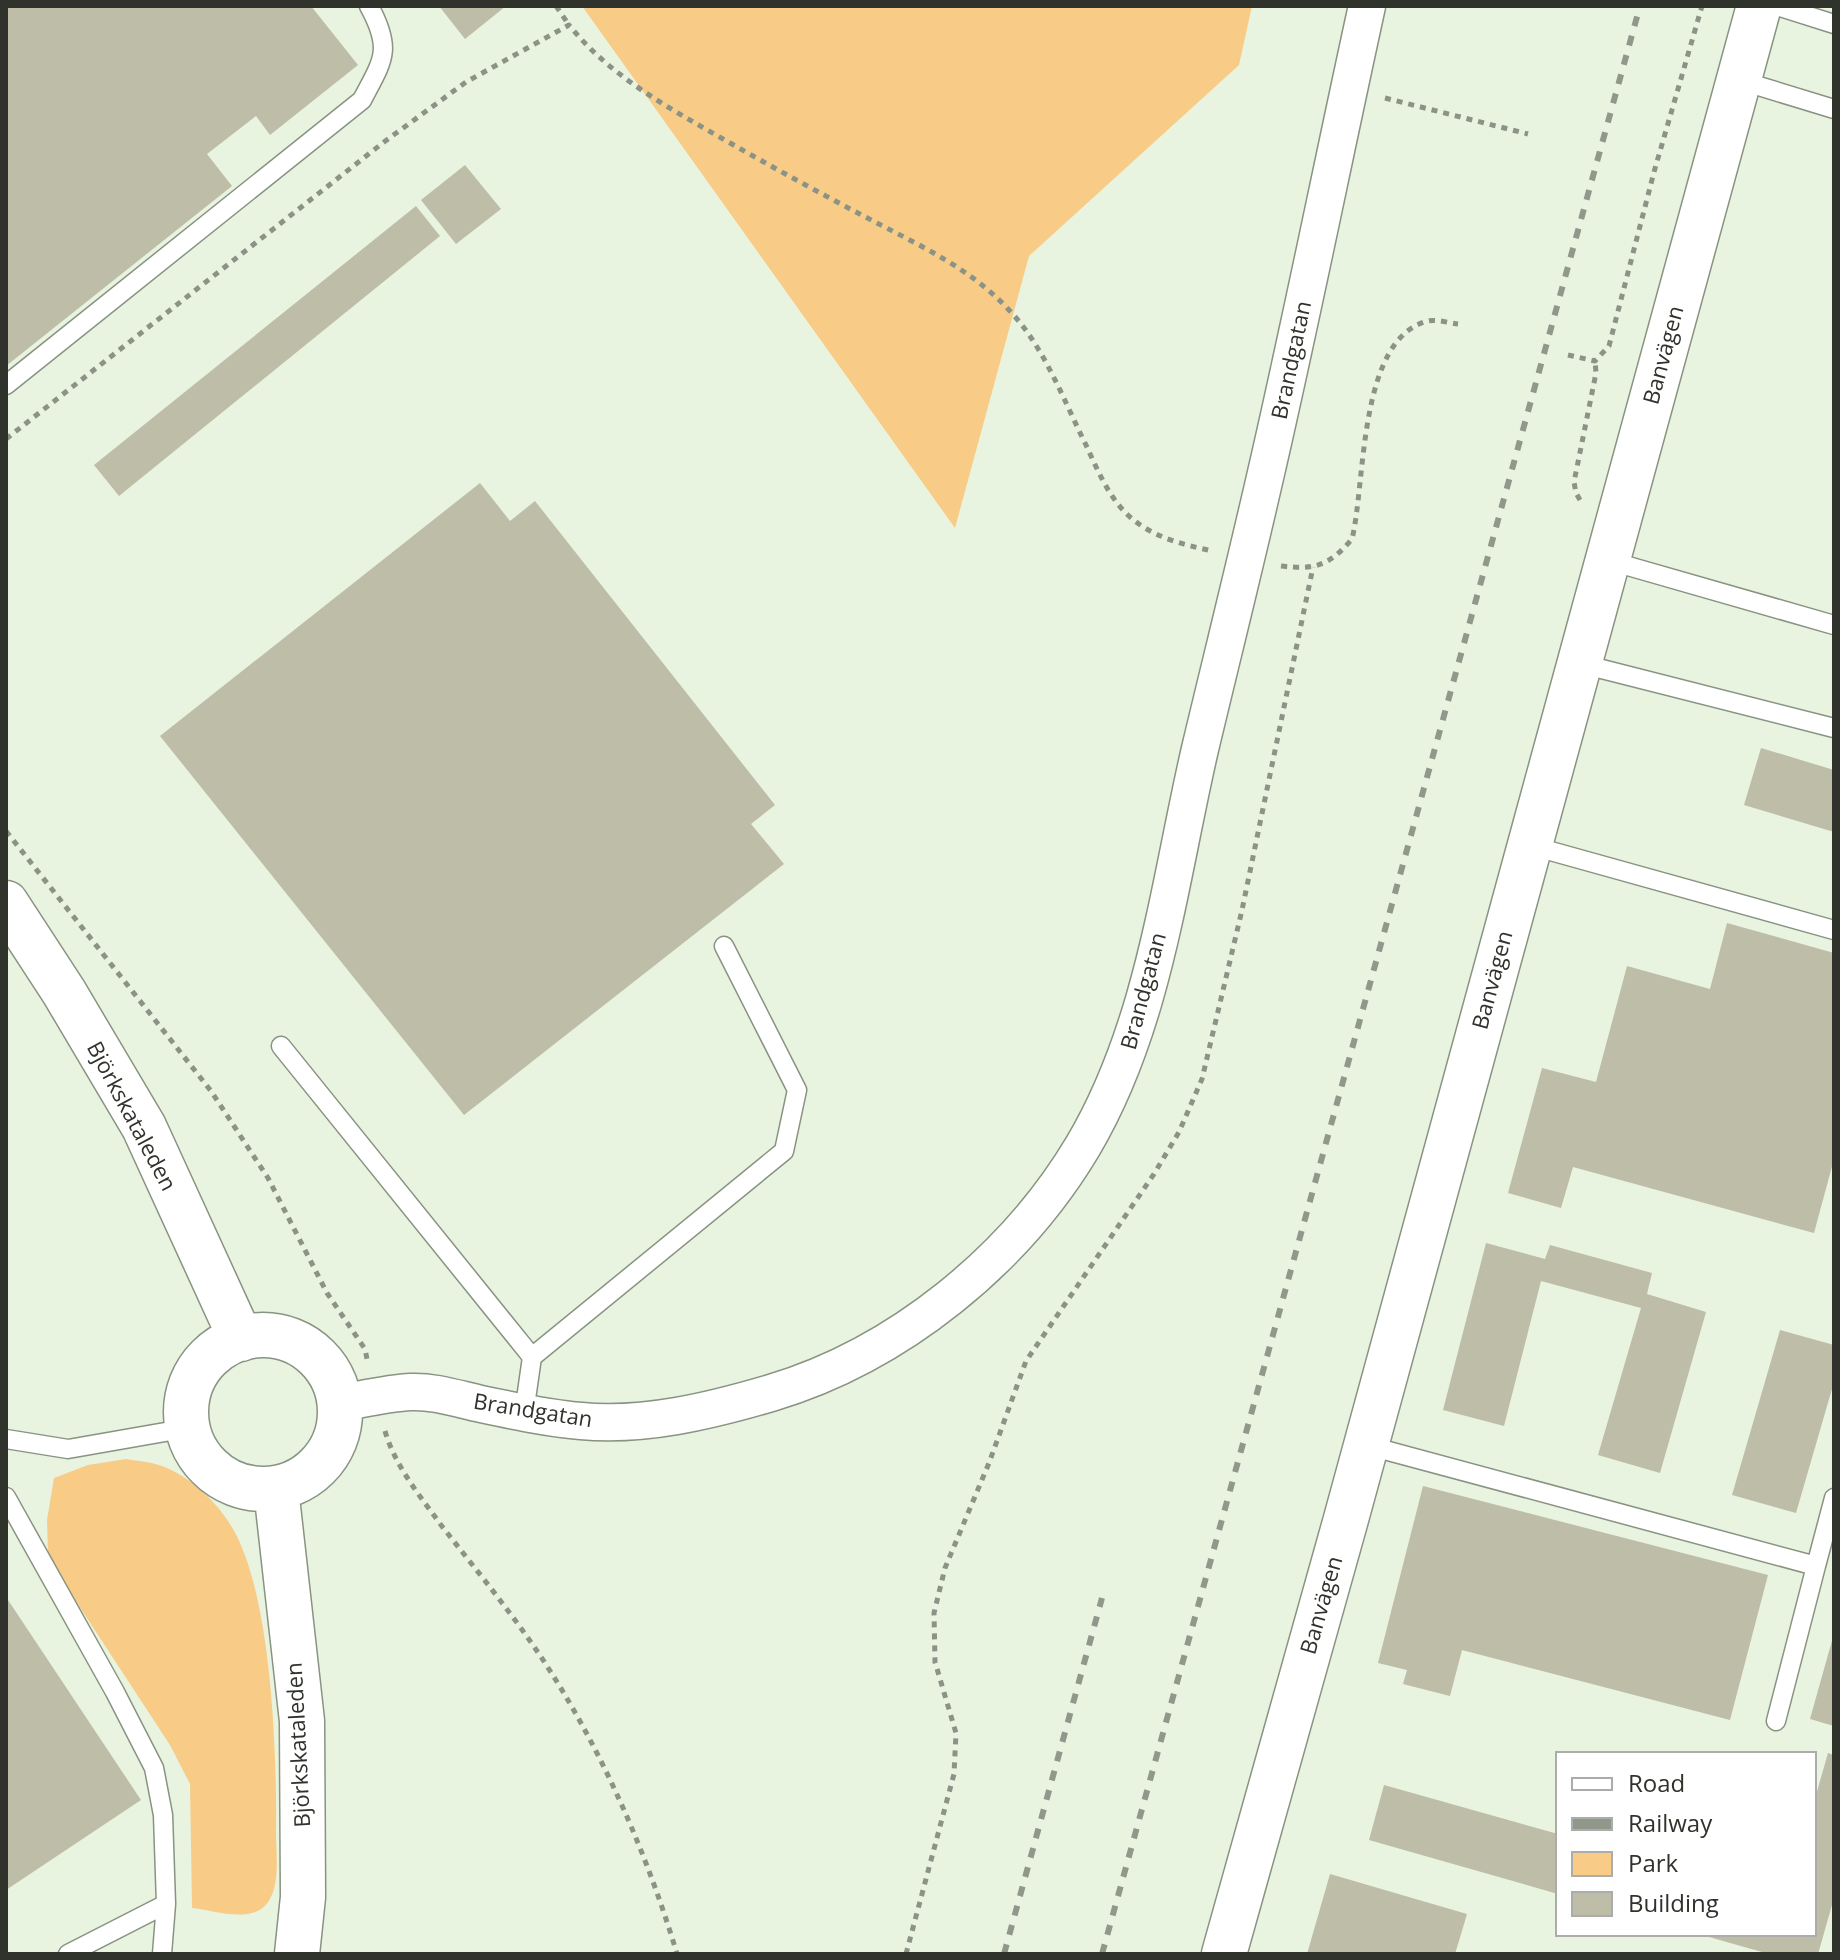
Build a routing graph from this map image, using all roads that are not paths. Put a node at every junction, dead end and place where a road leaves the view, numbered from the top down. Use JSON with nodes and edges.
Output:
{"nodes":[{"id":1,"x":369,"y":6,"type":"edge"},
{"id":2,"x":1367,"y":6,"type":"edge"},
{"id":3,"x":1759,"y":6,"type":"edge"},
{"id":4,"x":1777,"y":6,"type":"edge"},
{"id":5,"x":1834,"y":24,"type":"edge"},
{"id":6,"x":1739,"y":80,"type":"junction"},
{"id":7,"x":1834,"y":109,"type":"edge"},
{"id":8,"x":6,"y":385,"type":"edge"},
{"id":9,"x":1607,"y":560,"type":"junction"},
{"id":10,"x":1833,"y":621,"type":"edge"},
{"id":11,"x":1578,"y":663,"type":"junction"},
{"id":12,"x":1834,"y":728,"type":"edge"},
{"id":13,"x":1529,"y":845,"type":"junction"},
{"id":14,"x":6,"y":903,"type":"edge"},
{"id":15,"x":1834,"y":930,"type":"edge"},
{"id":16,"x":724,"y":946,"type":"dead end"},
{"id":17,"x":281,"y":1046,"type":"dead end"},
{"id":18,"x":241,"y":1339,"type":"junction"},
{"id":19,"x":532,"y":1357,"type":"junction"},
{"id":20,"x":341,"y":1403,"type":"junction"},
{"id":21,"x":524,"y":1413,"type":"junction"},
{"id":22,"x":188,"y":1428,"type":"junction"},
{"id":23,"x":6,"y":1439,"type":"edge"},
{"id":24,"x":1366,"y":1445,"type":"junction"},
{"id":25,"x":276,"y":1489,"type":"junction"},
{"id":26,"x":6,"y":1497,"type":"edge"},
{"id":27,"x":1834,"y":1498,"type":"edge"},
{"id":28,"x":1816,"y":1566,"type":"junction"},
{"id":29,"x":1776,"y":1721,"type":"dead end"},
{"id":30,"x":166,"y":1904,"type":"junction"},
{"id":31,"x":68,"y":1954,"type":"edge"},
{"id":32,"x":162,"y":1954,"type":"edge"},
{"id":33,"x":297,"y":1954,"type":"edge"},
{"id":34,"x":1224,"y":1954,"type":"edge"}],
"edges":[{"from":1,"to":8,"type":"lane"},
{"from":2,"to":21,"type":"street","name":"Brandgatan"},
{"from":3,"to":6,"type":"street","name":"Banvägen"},
{"from":4,"to":5,"type":"lane"},
{"from":6,"to":7,"type":"lane"},
{"from":6,"to":9,"type":"street","name":"Banvägen"},
{"from":9,"to":10,"type":"lane"},
{"from":9,"to":11,"type":"street","name":"Banvägen"},
{"from":11,"to":12,"type":"lane"},
{"from":11,"to":13,"type":"street","name":"Banvägen"},
{"from":13,"to":15,"type":"lane"},
{"from":13,"to":24,"type":"street","name":"Banvägen"},
{"from":14,"to":18,"type":"street","name":"Björkskataleden"},
{"from":16,"to":19,"type":"lane"},
{"from":17,"to":19,"type":"lane"},
{"from":18,"to":20,"type":"street"},
{"from":18,"to":22,"type":"street"},
{"from":19,"to":21,"type":"lane"},
{"from":20,"to":21,"type":"street","name":"Brandgatan"},
{"from":20,"to":25,"type":"street"},
{"from":22,"to":23,"type":"lane"},
{"from":22,"to":25,"type":"street"},
{"from":24,"to":28,"type":"lane"},
{"from":24,"to":34,"type":"street","name":"Banvägen"},
{"from":25,"to":33,"type":"street","name":"Björkskataleden"},
{"from":26,"to":30,"type":"lane"},
{"from":27,"to":28,"type":"lane"},
{"from":28,"to":29,"type":"lane"},
{"from":30,"to":31,"type":"lane"},
{"from":30,"to":32,"type":"lane"}]}
